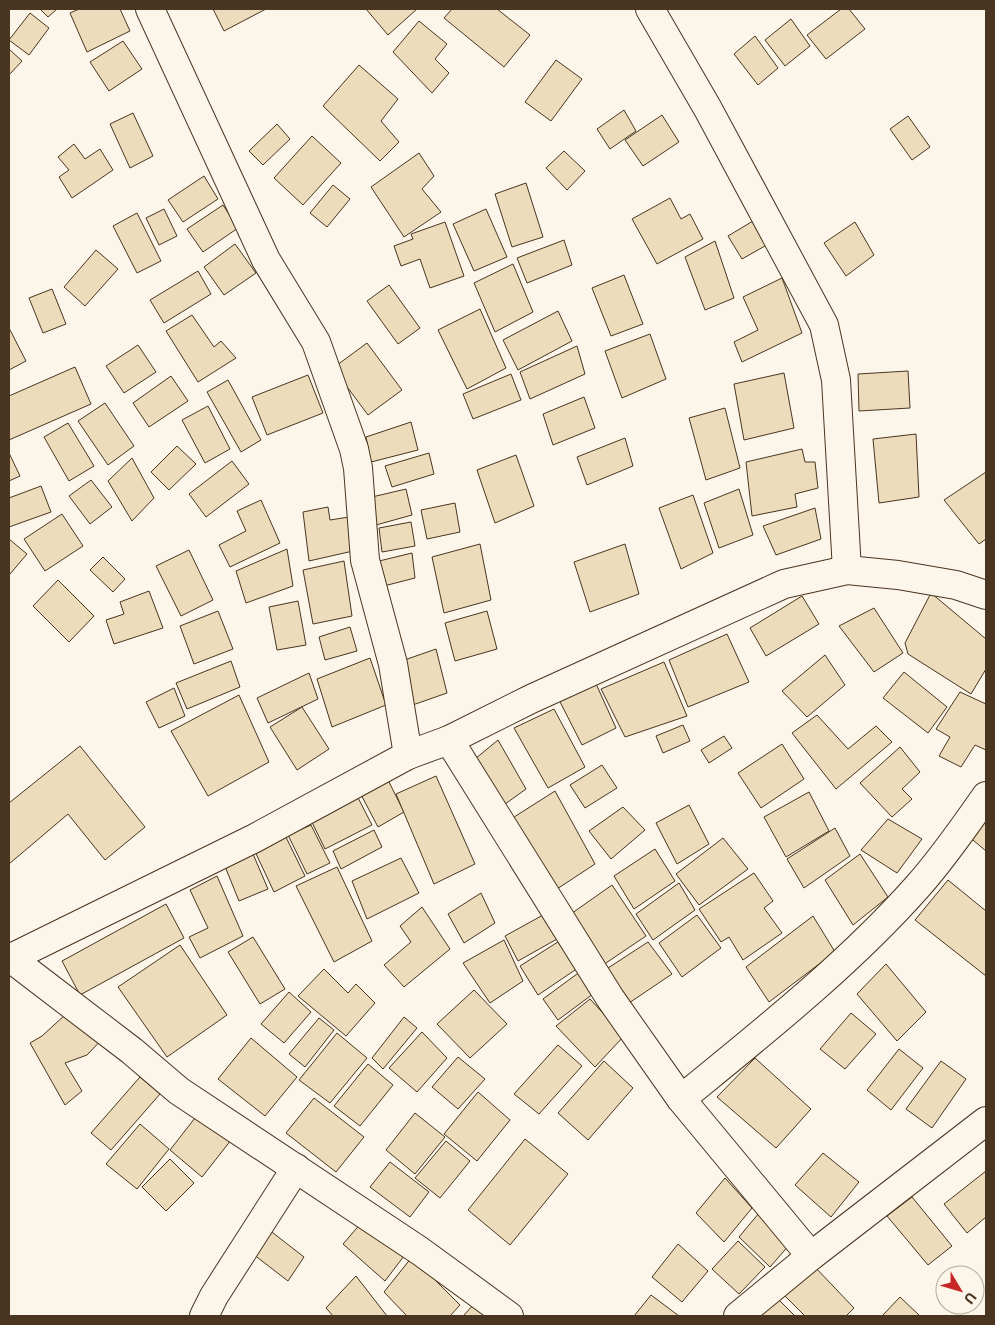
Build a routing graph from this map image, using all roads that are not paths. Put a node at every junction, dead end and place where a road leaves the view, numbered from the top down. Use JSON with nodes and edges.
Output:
{"nodes":[{"id":1,"x":150,"y":9,"type":"edge"},
{"id":2,"x":650,"y":9,"type":"edge"},
{"id":3,"x":847,"y":570,"type":"junction"},
{"id":4,"x":986,"y":595,"type":"edge"},
{"id":5,"x":449,"y":740,"type":"junction"},
{"id":6,"x":408,"y":755,"type":"junction"},
{"id":7,"x":986,"y":796,"type":"edge"},
{"id":8,"x":9,"y":958,"type":"edge"},
{"id":9,"x":681,"y":1098,"type":"junction"},
{"id":10,"x":986,"y":1122,"type":"edge"},
{"id":11,"x":296,"y":1168,"type":"junction"},
{"id":12,"x":811,"y":1256,"type":"junction"},
{"id":13,"x":204,"y":1316,"type":"edge"},
{"id":14,"x":509,"y":1316,"type":"edge"},
{"id":15,"x":738,"y":1316,"type":"edge"}],
"edges":[{"from":1,"to":6,"type":"street"},
{"from":2,"to":3,"type":"street"},
{"from":3,"to":4,"type":"street"},
{"from":3,"to":5,"type":"street"},
{"from":5,"to":6,"type":"street"},
{"from":5,"to":9,"type":"street"},
{"from":6,"to":8,"type":"street"},
{"from":7,"to":9,"type":"street"},
{"from":8,"to":11,"type":"street"},
{"from":9,"to":12,"type":"street"},
{"from":10,"to":12,"type":"street"},
{"from":11,"to":13,"type":"street"},
{"from":11,"to":14,"type":"street"},
{"from":12,"to":15,"type":"street"}]}
